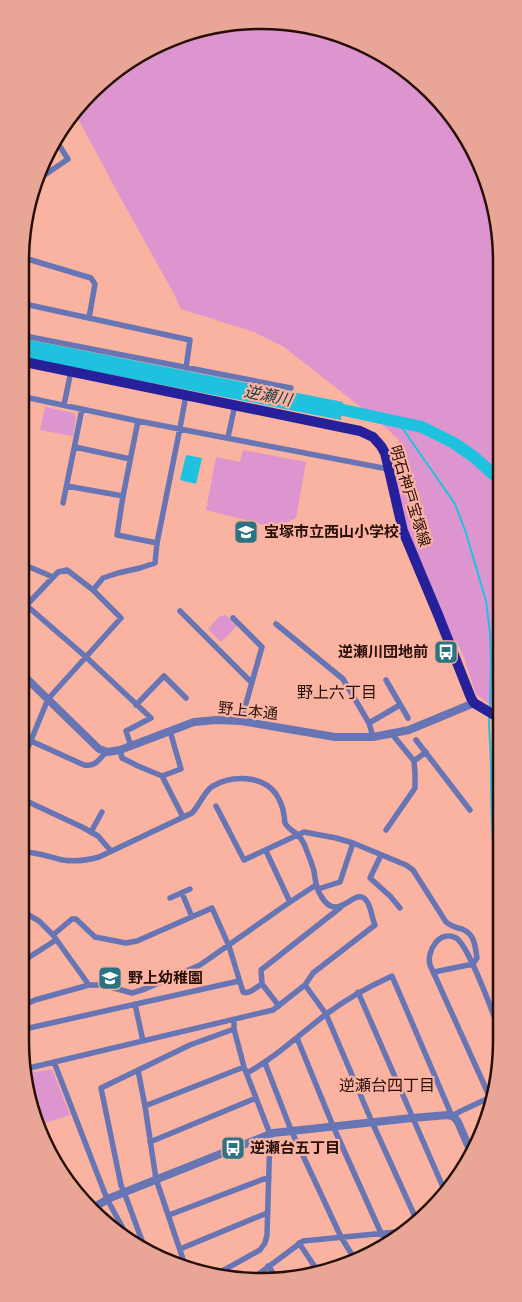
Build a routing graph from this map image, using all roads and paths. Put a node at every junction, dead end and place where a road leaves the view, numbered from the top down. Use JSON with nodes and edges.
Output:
{"nodes":[{"id":1,"x":60,"y":146,"type":"edge"},
{"id":2,"x":45,"y":175,"type":"edge"},
{"id":3,"x":29,"y":259,"type":"edge"},
{"id":4,"x":29,"y":305,"type":"edge"},
{"id":5,"x":89,"y":318,"type":"junction"},
{"id":6,"x":29,"y":336,"type":"edge"},
{"id":7,"x":29,"y":363,"type":"edge"},
{"id":8,"x":186,"y":368,"type":"junction"},
{"id":9,"x":71,"y":372,"type":"junction"},
{"id":10,"x":291,"y":388,"type":"dead end"},
{"id":11,"x":186,"y":395,"type":"junction"},
{"id":12,"x":29,"y":398,"type":"edge"},
{"id":13,"x":64,"y":405,"type":"junction"},
{"id":14,"x":234,"y":405,"type":"junction"},
{"id":15,"x":82,"y":409,"type":"junction"},
{"id":16,"x":138,"y":421,"type":"junction"},
{"id":17,"x":180,"y":428,"type":"junction"},
{"id":18,"x":228,"y":437,"type":"junction"},
{"id":19,"x":75,"y":447,"type":"junction"},
{"id":20,"x":130,"y":459,"type":"junction"},
{"id":21,"x":388,"y":469,"type":"junction"},
{"id":22,"x":67,"y":486,"type":"junction"},
{"id":23,"x":123,"y":496,"type":"junction"},
{"id":24,"x":63,"y":503,"type":"dead end"},
{"id":25,"x":157,"y":543,"type":"junction"},
{"id":26,"x":29,"y":567,"type":"edge"},
{"id":27,"x":53,"y":577,"type":"junction"},
{"id":28,"x":93,"y":590,"type":"junction"},
{"id":29,"x":29,"y":599,"type":"edge"},
{"id":30,"x":29,"y":609,"type":"edge"},
{"id":31,"x":180,"y":611,"type":"dead end"},
{"id":32,"x":233,"y":618,"type":"dead end"},
{"id":33,"x":276,"y":624,"type":"dead end"},
{"id":34,"x":86,"y":657,"type":"junction"},
{"id":35,"x":386,"y":680,"type":"dead end"},
{"id":36,"x":29,"y":681,"type":"edge"},
{"id":37,"x":252,"y":684,"type":"junction"},
{"id":38,"x":186,"y":698,"type":"dead end"},
{"id":39,"x":48,"y":700,"type":"junction"},
{"id":40,"x":474,"y":702,"type":"junction"},
{"id":41,"x":136,"y":705,"type":"junction"},
{"id":42,"x":400,"y":705,"type":"junction"},
{"id":43,"x":493,"y":714,"type":"edge"},
{"id":44,"x":408,"y":718,"type":"dead end"},
{"id":45,"x":241,"y":721,"type":"junction"},
{"id":46,"x":370,"y":723,"type":"junction"},
{"id":47,"x":170,"y":731,"type":"junction"},
{"id":48,"x":392,"y":734,"type":"junction"},
{"id":49,"x":374,"y":737,"type":"junction"},
{"id":50,"x":416,"y":740,"type":"dead end"},
{"id":51,"x":31,"y":741,"type":"junction"},
{"id":52,"x":29,"y":746,"type":"edge"},
{"id":53,"x":131,"y":746,"type":"junction"},
{"id":54,"x":120,"y":750,"type":"junction"},
{"id":55,"x":106,"y":752,"type":"junction"},
{"id":56,"x":426,"y":752,"type":"junction"},
{"id":57,"x":414,"y":761,"type":"junction"},
{"id":58,"x":162,"y":776,"type":"junction"},
{"id":59,"x":29,"y":802,"type":"edge"},
{"id":60,"x":216,"y":806,"type":"dead end"},
{"id":61,"x":470,"y":810,"type":"dead end"},
{"id":62,"x":102,"y":812,"type":"dead end"},
{"id":63,"x":183,"y":817,"type":"junction"},
{"id":64,"x":386,"y":830,"type":"dead end"},
{"id":65,"x":91,"y":832,"type":"junction"},
{"id":66,"x":298,"y":836,"type":"junction"},
{"id":67,"x":353,"y":843,"type":"junction"},
{"id":68,"x":266,"y":850,"type":"junction"},
{"id":69,"x":111,"y":851,"type":"junction"},
{"id":70,"x":29,"y":852,"type":"edge"},
{"id":71,"x":381,"y":855,"type":"junction"},
{"id":72,"x":317,"y":887,"type":"junction"},
{"id":73,"x":190,"y":889,"type":"dead end"},
{"id":74,"x":182,"y":893,"type":"junction"},
{"id":75,"x":170,"y":898,"type":"dead end"},
{"id":76,"x":290,"y":902,"type":"junction"},
{"id":77,"x":342,"y":906,"type":"junction"},
{"id":78,"x":400,"y":908,"type":"dead end"},
{"id":79,"x":29,"y":915,"type":"edge"},
{"id":80,"x":192,"y":917,"type":"junction"},
{"id":81,"x":55,"y":937,"type":"junction"},
{"id":82,"x":229,"y":946,"type":"junction"},
{"id":83,"x":29,"y":956,"type":"edge"},
{"id":84,"x":473,"y":964,"type":"junction"},
{"id":85,"x":434,"y":972,"type":"junction"},
{"id":86,"x":239,"y":981,"type":"junction"},
{"id":87,"x":89,"y":984,"type":"junction"},
{"id":88,"x":262,"y":984,"type":"junction"},
{"id":89,"x":305,"y":985,"type":"junction"},
{"id":90,"x":358,"y":992,"type":"junction"},
{"id":91,"x":29,"y":1003,"type":"edge"},
{"id":92,"x":135,"y":1004,"type":"junction"},
{"id":93,"x":279,"y":1006,"type":"junction"},
{"id":94,"x":326,"y":1014,"type":"junction"},
{"id":95,"x":493,"y":1014,"type":"edge"},
{"id":96,"x":234,"y":1020,"type":"junction"},
{"id":97,"x":29,"y":1028,"type":"edge"},
{"id":98,"x":234,"y":1029,"type":"junction"},
{"id":99,"x":297,"y":1038,"type":"junction"},
{"id":100,"x":143,"y":1041,"type":"junction"},
{"id":101,"x":54,"y":1062,"type":"junction"},
{"id":102,"x":265,"y":1063,"type":"junction"},
{"id":103,"x":31,"y":1068,"type":"edge"},
{"id":104,"x":138,"y":1070,"type":"junction"},
{"id":105,"x":246,"y":1070,"type":"junction"},
{"id":106,"x":488,"y":1089,"type":"edge"},
{"id":107,"x":256,"y":1098,"type":"junction"},
{"id":108,"x":485,"y":1101,"type":"edge"},
{"id":109,"x":145,"y":1106,"type":"junction"},
{"id":110,"x":452,"y":1116,"type":"junction"},
{"id":111,"x":412,"y":1118,"type":"junction"},
{"id":112,"x":372,"y":1122,"type":"junction"},
{"id":113,"x":333,"y":1126,"type":"junction"},
{"id":114,"x":291,"y":1130,"type":"junction"},
{"id":115,"x":270,"y":1134,"type":"junction"},
{"id":116,"x":150,"y":1142,"type":"junction"},
{"id":117,"x":468,"y":1146,"type":"edge"},
{"id":118,"x":269,"y":1176,"type":"junction"},
{"id":119,"x":156,"y":1180,"type":"junction"},
{"id":120,"x":442,"y":1186,"type":"edge"},
{"id":121,"x":107,"y":1200,"type":"junction"},
{"id":122,"x":97,"y":1205,"type":"edge"},
{"id":123,"x":267,"y":1213,"type":"junction"},
{"id":124,"x":169,"y":1215,"type":"junction"},
{"id":125,"x":414,"y":1216,"type":"edge"},
{"id":126,"x":122,"y":1226,"type":"edge"},
{"id":127,"x":393,"y":1232,"type":"edge"},
{"id":128,"x":381,"y":1233,"type":"junction"},
{"id":129,"x":341,"y":1237,"type":"junction"},
{"id":130,"x":384,"y":1238,"type":"edge"},
{"id":131,"x":142,"y":1240,"type":"edge"},
{"id":132,"x":300,"y":1242,"type":"junction"},
{"id":133,"x":180,"y":1249,"type":"junction"},
{"id":134,"x":352,"y":1255,"type":"edge"},
{"id":135,"x":183,"y":1260,"type":"edge"},
{"id":136,"x":268,"y":1266,"type":"junction"},
{"id":137,"x":315,"y":1267,"type":"edge"},
{"id":138,"x":224,"y":1270,"type":"edge"},
{"id":139,"x":259,"y":1273,"type":"edge"},
{"id":140,"x":273,"y":1273,"type":"edge"}],
"edges":[{"from":1,"to":2,"type":"street"},
{"from":3,"to":5,"type":"street"},
{"from":4,"to":5,"type":"street"},
{"from":5,"to":8,"type":"street"},
{"from":6,"to":8,"type":"street"},
{"from":7,"to":9,"type":"main road","name":"明石神戸宝塚線"},
{"from":8,"to":10,"type":"street"},
{"from":9,"to":11,"type":"main road","name":"明石神戸宝塚線"},
{"from":9,"to":13,"type":"street"},
{"from":11,"to":14,"type":"main road","name":"明石神戸宝塚線"},
{"from":11,"to":17,"type":"street"},
{"from":12,"to":13,"type":"street"},
{"from":13,"to":15,"type":"street"},
{"from":14,"to":18,"type":"street"},
{"from":14,"to":21,"type":"main road","name":"明石神戸宝塚線"},
{"from":15,"to":16,"type":"street"},
{"from":15,"to":19,"type":"street"},
{"from":16,"to":17,"type":"street"},
{"from":16,"to":20,"type":"street"},
{"from":17,"to":18,"type":"street"},
{"from":17,"to":25,"type":"street"},
{"from":18,"to":21,"type":"street"},
{"from":19,"to":20,"type":"street"},
{"from":19,"to":22,"type":"street"},
{"from":20,"to":23,"type":"street"},
{"from":21,"to":40,"type":"main road","name":"明石神戸宝塚線"},
{"from":22,"to":23,"type":"street"},
{"from":22,"to":24,"type":"street"},
{"from":23,"to":25,"type":"street"},
{"from":25,"to":28,"type":"street"},
{"from":26,"to":27,"type":"street"},
{"from":27,"to":28,"type":"street"},
{"from":27,"to":29,"type":"street"},
{"from":28,"to":34,"type":"street"},
{"from":30,"to":34,"type":"street"},
{"from":31,"to":37,"type":"street"},
{"from":32,"to":37,"type":"street"},
{"from":33,"to":46,"type":"street"},
{"from":34,"to":39,"type":"street"},
{"from":34,"to":41,"type":"street"},
{"from":35,"to":42,"type":"street"},
{"from":36,"to":39,"type":"street"},
{"from":37,"to":45,"type":"street"},
{"from":38,"to":41,"type":"street"},
{"from":39,"to":51,"type":"street"},
{"from":39,"to":55,"type":"street"},
{"from":40,"to":43,"type":"main road"},
{"from":40,"to":48,"type":"street","name":"野上本通"},
{"from":41,"to":53,"type":"street"},
{"from":42,"to":44,"type":"street"},
{"from":42,"to":46,"type":"street"},
{"from":45,"to":47,"type":"street","name":"野上本通"},
{"from":45,"to":49,"type":"street","name":"野上本通"},
{"from":46,"to":49,"type":"street"},
{"from":47,"to":53,"type":"street","name":"野上本通"},
{"from":47,"to":58,"type":"street"},
{"from":48,"to":49,"type":"street","name":"野上本通"},
{"from":48,"to":57,"type":"street"},
{"from":50,"to":56,"type":"street"},
{"from":51,"to":52,"type":"street"},
{"from":51,"to":55,"type":"street"},
{"from":53,"to":54,"type":"street","name":"野上本通"},
{"from":54,"to":55,"type":"street","name":"野上本通"},
{"from":54,"to":58,"type":"street"},
{"from":56,"to":57,"type":"street"},
{"from":56,"to":61,"type":"street"},
{"from":57,"to":64,"type":"street"},
{"from":58,"to":63,"type":"street"},
{"from":59,"to":65,"type":"street"},
{"from":60,"to":68,"type":"street"},
{"from":62,"to":65,"type":"street"},
{"from":63,"to":66,"type":"street"},
{"from":63,"to":69,"type":"street"},
{"from":65,"to":69,"type":"street"},
{"from":66,"to":67,"type":"street"},
{"from":66,"to":68,"type":"street"},
{"from":66,"to":72,"type":"street"},
{"from":67,"to":71,"type":"street"},
{"from":67,"to":72,"type":"street"},
{"from":68,"to":76,"type":"street"},
{"from":69,"to":70,"type":"street"},
{"from":71,"to":78,"type":"street"},
{"from":71,"to":84,"type":"street"},
{"from":72,"to":76,"type":"street"},
{"from":72,"to":77,"type":"street"},
{"from":73,"to":74,"type":"street"},
{"from":74,"to":75,"type":"street"},
{"from":74,"to":80,"type":"street"},
{"from":76,"to":82,"type":"street"},
{"from":77,"to":88,"type":"street"},
{"from":77,"to":89,"type":"street"},
{"from":79,"to":81,"type":"street"},
{"from":80,"to":81,"type":"street"},
{"from":80,"to":82,"type":"street"},
{"from":81,"to":83,"type":"street"},
{"from":81,"to":87,"type":"street"},
{"from":82,"to":86,"type":"street"},
{"from":82,"to":87,"type":"street"},
{"from":84,"to":85,"type":"street"},
{"from":84,"to":85,"type":"street"},
{"from":84,"to":95,"type":"street"},
{"from":85,"to":106,"type":"street"},
{"from":86,"to":88,"type":"street"},
{"from":86,"to":92,"type":"street"},
{"from":87,"to":91,"type":"street"},
{"from":88,"to":93,"type":"street"},
{"from":89,"to":93,"type":"street"},
{"from":89,"to":94,"type":"street"},
{"from":90,"to":94,"type":"street"},
{"from":90,"to":110,"type":"street"},
{"from":90,"to":111,"type":"street"},
{"from":92,"to":97,"type":"street"},
{"from":92,"to":100,"type":"street"},
{"from":93,"to":96,"type":"street"},
{"from":94,"to":99,"type":"street"},
{"from":94,"to":112,"type":"street"},
{"from":96,"to":98,"type":"street"},
{"from":96,"to":100,"type":"street"},
{"from":98,"to":104,"type":"street"},
{"from":98,"to":105,"type":"street"},
{"from":99,"to":102,"type":"street"},
{"from":99,"to":113,"type":"street"},
{"from":100,"to":101,"type":"street"},
{"from":101,"to":103,"type":"street"},
{"from":101,"to":121,"type":"street"},
{"from":102,"to":105,"type":"street"},
{"from":102,"to":114,"type":"street"},
{"from":104,"to":109,"type":"street"},
{"from":104,"to":131,"type":"street","bridge":true},
{"from":105,"to":107,"type":"street"},
{"from":105,"to":109,"type":"street"},
{"from":107,"to":115,"type":"street"},
{"from":107,"to":116,"type":"street"},
{"from":108,"to":110,"type":"street"},
{"from":109,"to":116,"type":"street"},
{"from":110,"to":111,"type":"street"},
{"from":110,"to":117,"type":"street"},
{"from":111,"to":112,"type":"street"},
{"from":111,"to":120,"type":"street"},
{"from":112,"to":113,"type":"street"},
{"from":112,"to":125,"type":"street"},
{"from":113,"to":114,"type":"street"},
{"from":113,"to":128,"type":"street"},
{"from":114,"to":115,"type":"street"},
{"from":114,"to":129,"type":"street"},
{"from":115,"to":118,"type":"street"},
{"from":115,"to":119,"type":"street"},
{"from":116,"to":119,"type":"street"},
{"from":118,"to":123,"type":"street"},
{"from":118,"to":124,"type":"street"},
{"from":119,"to":121,"type":"street"},
{"from":119,"to":124,"type":"street"},
{"from":121,"to":122,"type":"street"},
{"from":121,"to":126,"type":"street"},
{"from":123,"to":133,"type":"street"},
{"from":123,"to":138,"type":"street"},
{"from":124,"to":133,"type":"street"},
{"from":127,"to":128,"type":"street"},
{"from":128,"to":129,"type":"street"},
{"from":128,"to":130,"type":"street"},
{"from":129,"to":132,"type":"street"},
{"from":129,"to":134,"type":"street"},
{"from":132,"to":136,"type":"street"},
{"from":132,"to":137,"type":"street"},
{"from":133,"to":135,"type":"street"},
{"from":136,"to":139,"type":"street"},
{"from":136,"to":140,"type":"street"}]}
